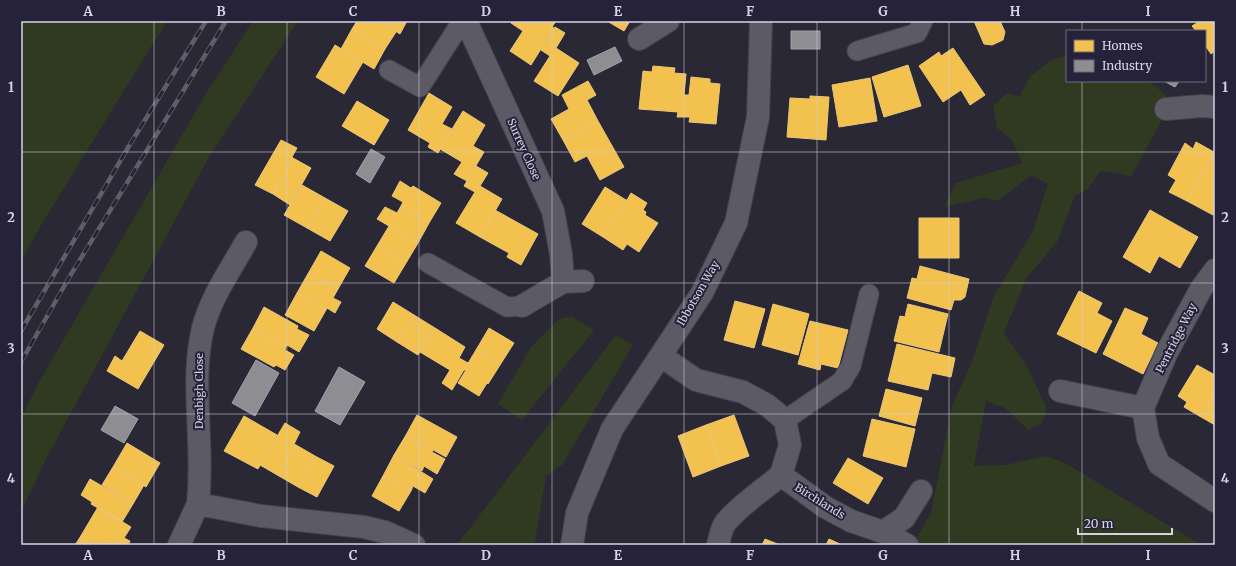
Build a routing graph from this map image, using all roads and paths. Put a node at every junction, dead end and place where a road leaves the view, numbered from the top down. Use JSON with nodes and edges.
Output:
{"nodes":[{"id":1,"x":462,"y":21,"type":"edge"},
{"id":2,"x":466,"y":21,"type":"edge"},
{"id":3,"x":668,"y":21,"type":"edge"},
{"id":4,"x":761,"y":21,"type":"edge"},
{"id":5,"x":923,"y":21,"type":"edge"},
{"id":6,"x":639,"y":39,"type":"dead end"},
{"id":7,"x":857,"y":51,"type":"dead end"},
{"id":8,"x":389,"y":70,"type":"dead end"},
{"id":9,"x":1215,"y":107,"type":"edge"},
{"id":10,"x":1166,"y":109,"type":"dead end"},
{"id":11,"x":246,"y":242,"type":"dead end"},
{"id":12,"x":428,"y":264,"type":"dead end"},
{"id":13,"x":1215,"y":270,"type":"edge"},
{"id":14,"x":868,"y":294,"type":"dead end"},
{"id":15,"x":522,"y":306,"type":"joint"},
{"id":16,"x":661,"y":356,"type":"junction"},
{"id":17,"x":1060,"y":392,"type":"dead end"},
{"id":18,"x":1143,"y":408,"type":"junction"},
{"id":19,"x":784,"y":420,"type":"junction"},
{"id":20,"x":781,"y":475,"type":"junction"},
{"id":21,"x":921,"y":491,"type":"dead end"},
{"id":22,"x":1215,"y":501,"type":"edge"},
{"id":23,"x":198,"y":504,"type":"junction"},
{"id":24,"x":883,"y":532,"type":"junction"},
{"id":25,"x":178,"y":545,"type":"edge"},
{"id":26,"x":414,"y":545,"type":"edge"},
{"id":27,"x":572,"y":545,"type":"edge"},
{"id":28,"x":718,"y":545,"type":"edge"},
{"id":29,"x":907,"y":545,"type":"edge"}],
"edges":[{"from":1,"to":8,"type":"lane"},
{"from":2,"to":15,"type":"street","name":"Surrey Close"},
{"from":3,"to":6,"type":"street"},
{"from":4,"to":16,"type":"street","name":"Ibbotson Way"},
{"from":5,"to":7,"type":"lane"},
{"from":9,"to":10,"type":"street"},
{"from":11,"to":23,"type":"street","name":"Denbigh Close"},
{"from":12,"to":15,"type":"lane"},
{"from":13,"to":18,"type":"street","name":"Pentridge Way"},
{"from":14,"to":19,"type":"lane"},
{"from":16,"to":19,"type":"street"},
{"from":16,"to":27,"type":"street","name":"Ibbotson Way"},
{"from":17,"to":18,"type":"street"},
{"from":18,"to":22,"type":"street"},
{"from":19,"to":20,"type":"street"},
{"from":20,"to":24,"type":"street","name":"Birchlands"},
{"from":20,"to":28,"type":"street"},
{"from":21,"to":24,"type":"street"},
{"from":23,"to":25,"type":"street","name":"Denbigh Close"},
{"from":23,"to":26,"type":"street"},
{"from":24,"to":29,"type":"street","name":"Birchlands"}]}
